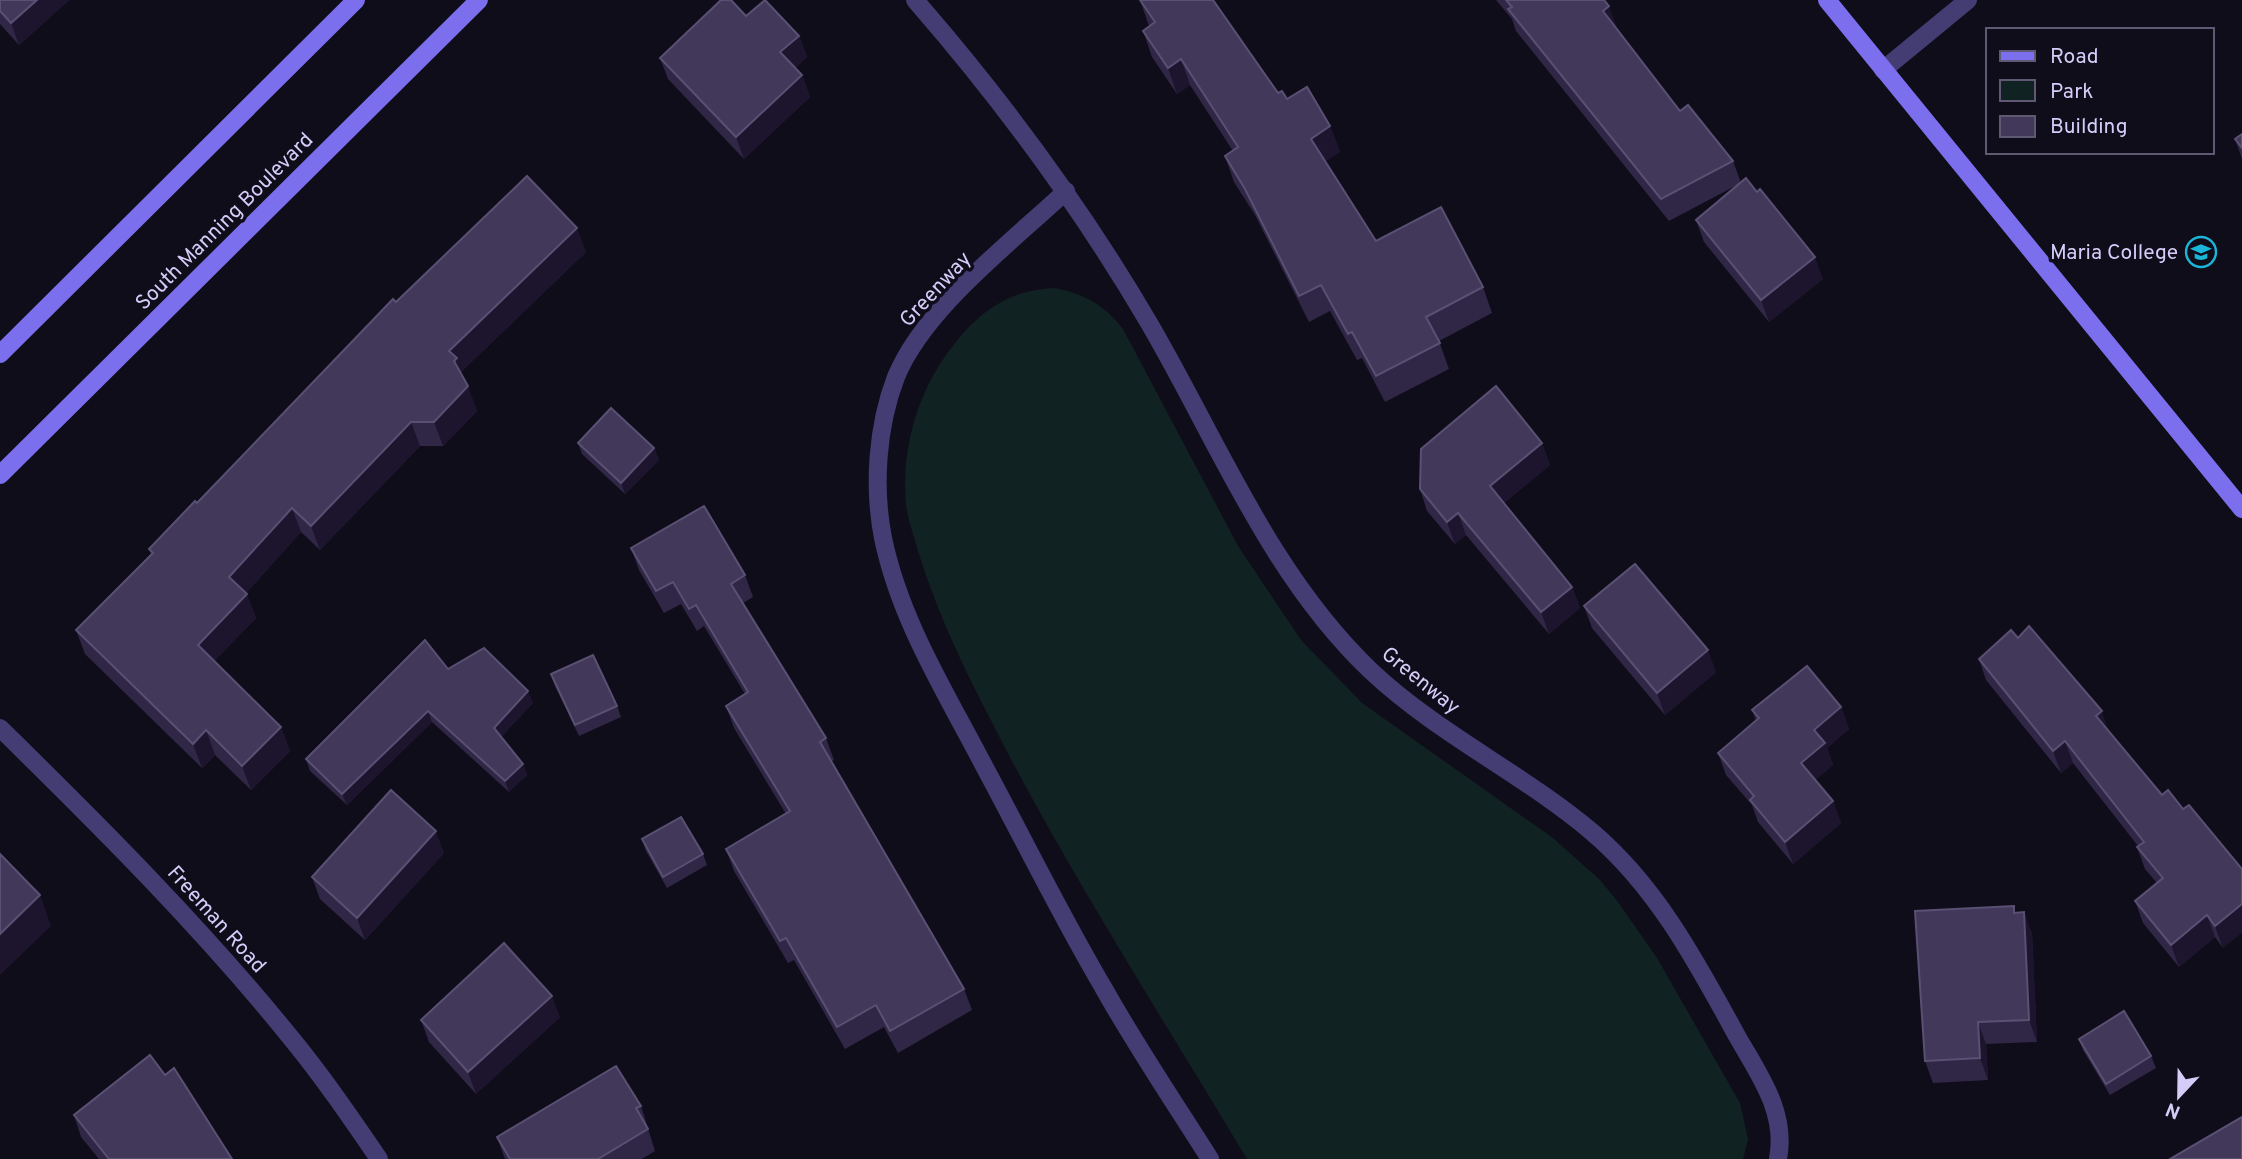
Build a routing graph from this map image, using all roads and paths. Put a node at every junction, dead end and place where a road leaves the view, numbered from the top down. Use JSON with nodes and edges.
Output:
{"nodes":[{"id":1,"x":356,"y":0,"type":"edge"},
{"id":2,"x":479,"y":0,"type":"edge"},
{"id":3,"x":915,"y":0,"type":"edge"},
{"id":4,"x":1826,"y":0,"type":"edge"},
{"id":5,"x":1968,"y":0,"type":"edge"},
{"id":6,"x":1883,"y":70,"type":"junction"},
{"id":7,"x":1066,"y":191,"type":"junction"},
{"id":8,"x":0,"y":354,"type":"edge"},
{"id":9,"x":0,"y":475,"type":"edge"},
{"id":10,"x":2242,"y":509,"type":"edge"},
{"id":11,"x":0,"y":729,"type":"edge"},
{"id":12,"x":379,"y":1159,"type":"edge"},
{"id":13,"x":1210,"y":1159,"type":"edge"},
{"id":14,"x":1778,"y":1159,"type":"edge"}],
"edges":[{"from":1,"to":8,"type":"street"},
{"from":2,"to":9,"type":"street","name":"South Manning Boulevard"},
{"from":3,"to":7,"type":"street","name":"Greenway"},
{"from":4,"to":6,"type":"street"},
{"from":5,"to":6,"type":"street"},
{"from":6,"to":10,"type":"street"},
{"from":7,"to":13,"type":"street","name":"Greenway"},
{"from":7,"to":14,"type":"street","name":"Greenway"},
{"from":11,"to":12,"type":"street","name":"Freeman Road"}]}
